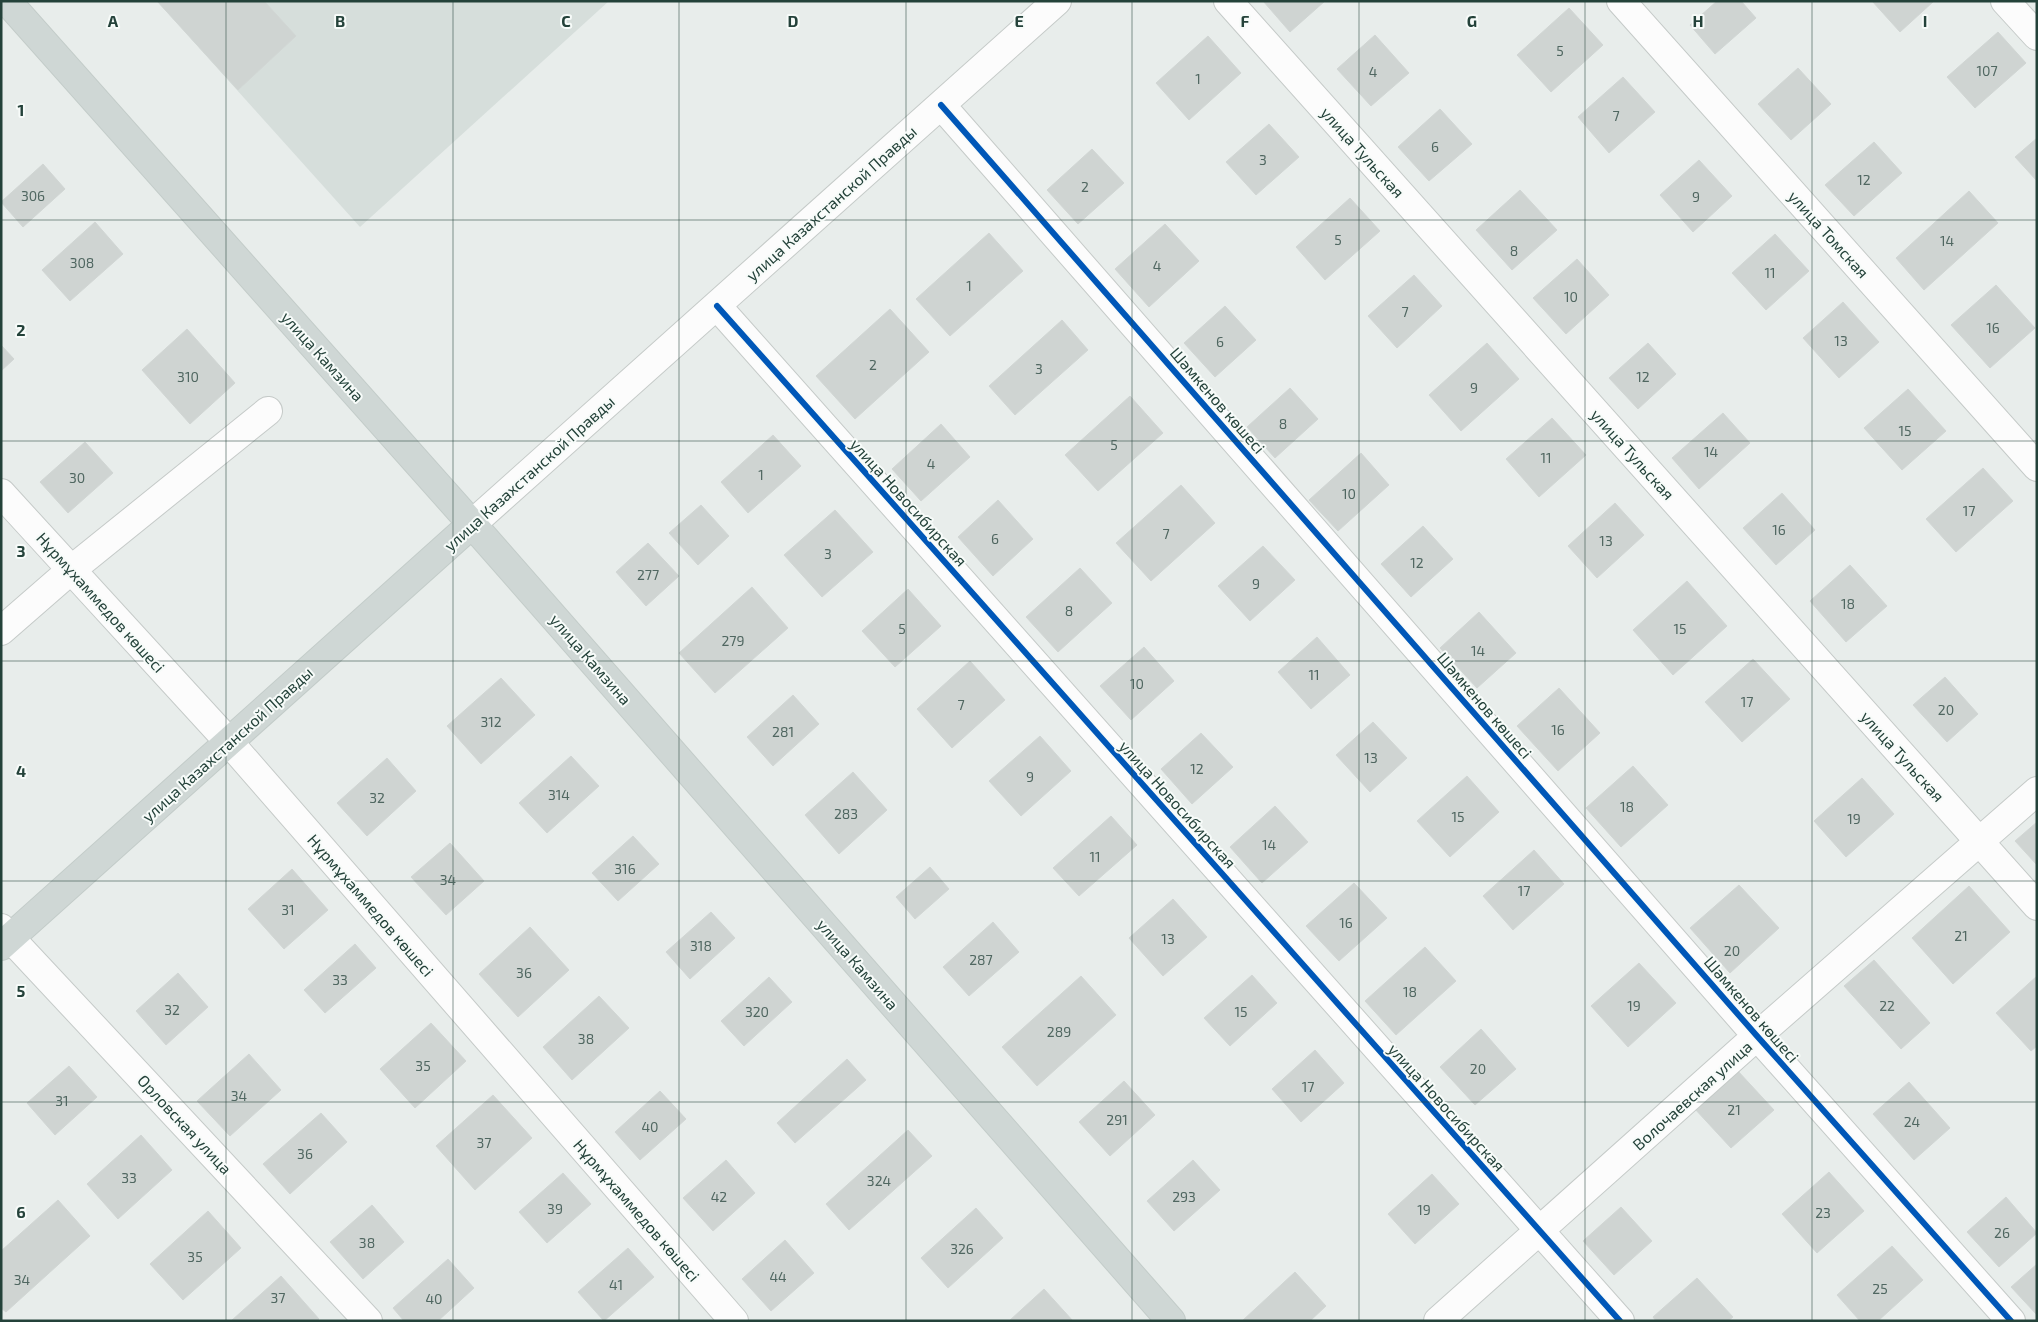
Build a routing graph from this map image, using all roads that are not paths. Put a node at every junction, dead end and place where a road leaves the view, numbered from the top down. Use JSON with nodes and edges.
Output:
{"nodes":[{"id":1,"x":7,"y":1,"type":"edge"},
{"id":2,"x":1057,"y":1,"type":"edge"},
{"id":3,"x":1228,"y":1,"type":"edge"},
{"id":4,"x":1621,"y":1,"type":"edge"},
{"id":5,"x":2005,"y":1,"type":"edge"},
{"id":6,"x":2037,"y":36,"type":"edge"},
{"id":7,"x":941,"y":105,"type":"junction"},
{"id":8,"x":716,"y":306,"type":"junction"},
{"id":9,"x":268,"y":411,"type":"dead end"},
{"id":10,"x":2037,"y":467,"type":"edge"},
{"id":11,"x":1,"y":493,"type":"edge"},
{"id":12,"x":472,"y":524,"type":"junction"},
{"id":13,"x":71,"y":570,"type":"junction"},
{"id":14,"x":1,"y":631,"type":"edge"},
{"id":15,"x":229,"y":742,"type":"junction"},
{"id":16,"x":2037,"y":790,"type":"edge"},
{"id":17,"x":1979,"y":841,"type":"junction"},
{"id":18,"x":2037,"y":906,"type":"edge"},
{"id":19,"x":4,"y":937,"type":"edge"},
{"id":20,"x":1757,"y":1036,"type":"junction"},
{"id":21,"x":1540,"y":1232,"type":"junction"},
{"id":22,"x":368,"y":1321,"type":"edge"},
{"id":23,"x":734,"y":1321,"type":"edge"},
{"id":24,"x":1171,"y":1321,"type":"edge"},
{"id":25,"x":1438,"y":1321,"type":"edge"},
{"id":26,"x":1620,"y":1321,"type":"edge"},
{"id":27,"x":2011,"y":1321,"type":"edge"}],
"edges":[{"from":1,"to":12,"type":"main road","name":"улица Камзина"},
{"from":2,"to":7,"type":"street","name":"улица Казахстанской Правды"},
{"from":3,"to":17,"type":"street","name":"улица Тульская"},
{"from":4,"to":10,"type":"street","name":"улица Томская"},
{"from":5,"to":6,"type":"street"},
{"from":7,"to":8,"type":"street","name":"улица Казахстанской Правды"},
{"from":7,"to":20,"type":"street","name":"Шәмкенов көшесі"},
{"from":8,"to":12,"type":"street","name":"улица Казахстанской Правды"},
{"from":8,"to":21,"type":"street","name":"улица Новосибирская"},
{"from":9,"to":13,"type":"street"},
{"from":11,"to":13,"type":"street","name":"Нұрмұхаммедов көшесі"},
{"from":12,"to":15,"type":"main road","name":"улица Казахстанской Правды"},
{"from":12,"to":24,"type":"main road","name":"улица Камзина"},
{"from":13,"to":14,"type":"street"},
{"from":13,"to":15,"type":"street","name":"Нұрмұхаммедов көшесі"},
{"from":15,"to":19,"type":"main road","name":"улица Казахстанской Правды"},
{"from":15,"to":23,"type":"street","name":"Нұрмұхаммедов көшесі"},
{"from":16,"to":17,"type":"street","name":"Волочаевская улица"},
{"from":17,"to":18,"type":"street","name":"улица Тульская"},
{"from":17,"to":20,"type":"street","name":"Волочаевская улица"},
{"from":19,"to":22,"type":"street","name":"Орловская улица"},
{"from":20,"to":21,"type":"street","name":"Волочаевская улица"},
{"from":20,"to":27,"type":"street","name":"Шәмкенов көшесі"},
{"from":21,"to":25,"type":"street","name":"Волочаевская улица"},
{"from":21,"to":26,"type":"street","name":"улица Новосибирская"}]}
